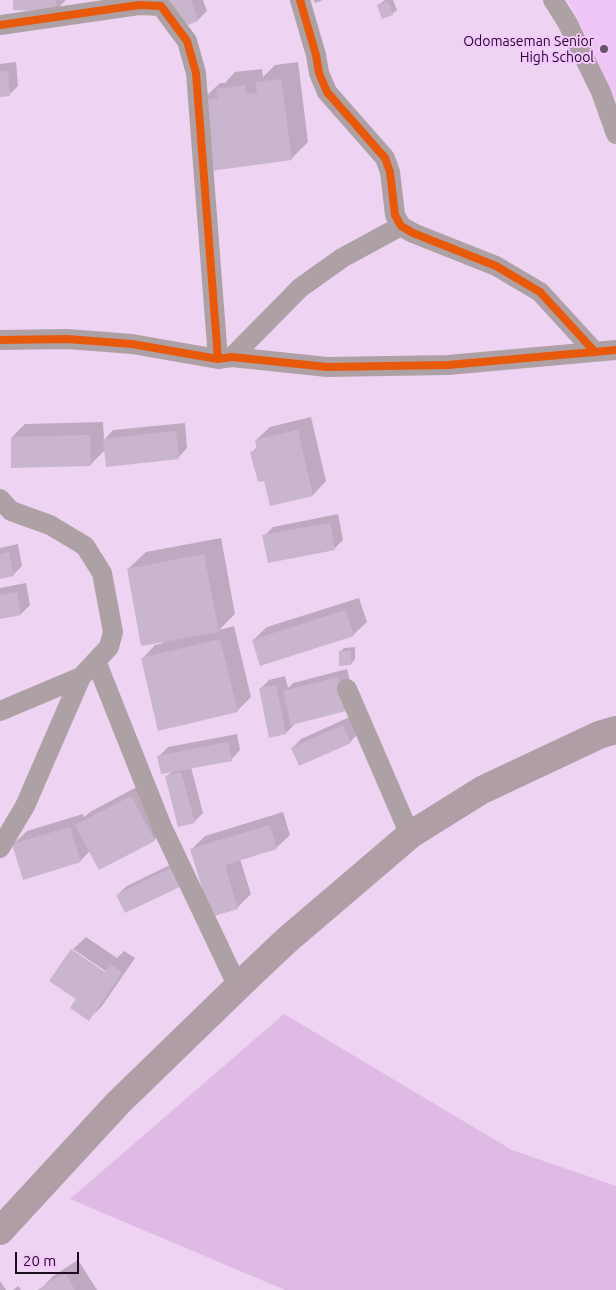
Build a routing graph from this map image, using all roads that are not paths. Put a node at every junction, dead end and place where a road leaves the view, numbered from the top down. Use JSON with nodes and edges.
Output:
{"nodes":[{"id":1,"x":300,"y":0,"type":"edge"},
{"id":2,"x":553,"y":0,"type":"edge"},
{"id":3,"x":0,"y":25,"type":"edge"},
{"id":4,"x":616,"y":134,"type":"edge"},
{"id":5,"x":401,"y":226,"type":"junction"},
{"id":6,"x":0,"y":340,"type":"edge"},
{"id":7,"x":616,"y":350,"type":"edge"},
{"id":8,"x":595,"y":352,"type":"junction"},
{"id":9,"x":225,"y":358,"type":"junction"},
{"id":10,"x":0,"y":499,"type":"edge"},
{"id":11,"x":96,"y":661,"type":"junction"},
{"id":12,"x":81,"y":676,"type":"junction"},
{"id":13,"x":347,"y":689,"type":"dead end"},
{"id":14,"x":0,"y":711,"type":"edge"},
{"id":15,"x":616,"y":730,"type":"edge"},
{"id":16,"x":410,"y":835,"type":"junction"},
{"id":17,"x":0,"y":848,"type":"edge"},
{"id":18,"x":238,"y":987,"type":"junction"},
{"id":19,"x":0,"y":1231,"type":"edge"}],
"edges":[{"from":1,"to":5,"type":"street"},
{"from":2,"to":4,"type":"street"},
{"from":3,"to":9,"type":"street"},
{"from":5,"to":8,"type":"street"},
{"from":5,"to":9,"type":"street"},
{"from":6,"to":9,"type":"street"},
{"from":7,"to":8,"type":"street"},
{"from":8,"to":9,"type":"street"},
{"from":10,"to":11,"type":"street"},
{"from":11,"to":12,"type":"street"},
{"from":11,"to":18,"type":"street"},
{"from":12,"to":14,"type":"street"},
{"from":12,"to":17,"type":"street"},
{"from":13,"to":16,"type":"street"},
{"from":15,"to":16,"type":"main road"},
{"from":16,"to":18,"type":"main road"},
{"from":18,"to":19,"type":"main road"}]}
